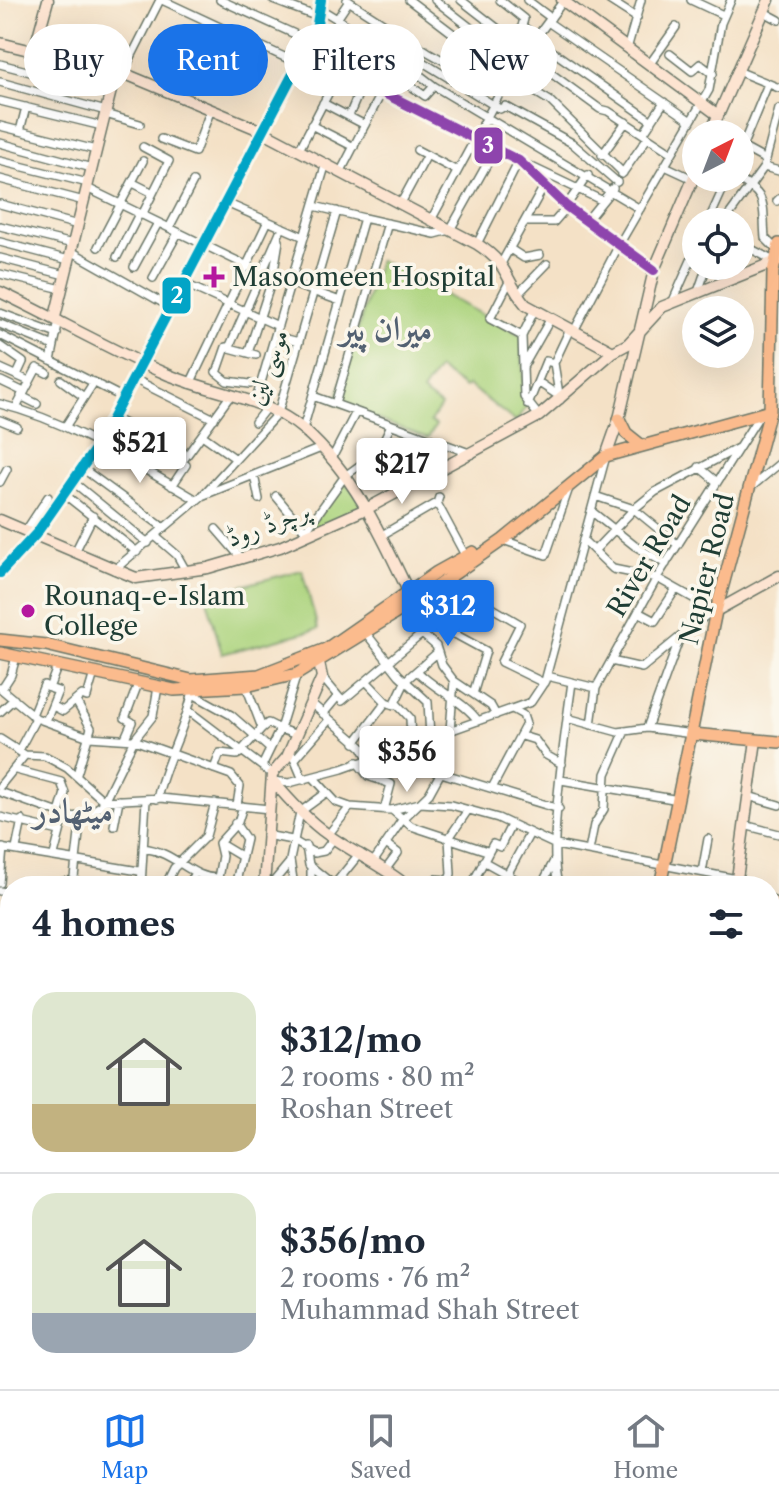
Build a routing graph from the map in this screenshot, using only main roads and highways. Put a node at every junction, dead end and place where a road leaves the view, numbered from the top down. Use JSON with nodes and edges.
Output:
{"nodes":[{"id":1,"x":777,"y":254,"type":"edge"},
{"id":2,"x":776,"y":280,"type":"edge"},
{"id":3,"x":770,"y":411,"type":"edge"},
{"id":4,"x":619,"y":419,"type":"road end"},
{"id":5,"x":641,"y":445,"type":"junction"},
{"id":6,"x":607,"y":454,"type":"junction"},
{"id":7,"x":411,"y":597,"type":"junction"},
{"id":8,"x":0,"y":640,"type":"edge"},
{"id":9,"x":0,"y":653,"type":"edge"},
{"id":10,"x":693,"y":734,"type":"junction"},
{"id":11,"x":779,"y":742,"type":"edge"},
{"id":12,"x":662,"y":876,"type":"edge"}],
"edges":[{"from":1,"to":2,"type":"main road","name":"Napier Road"},
{"from":2,"to":3,"type":"main road","name":"Napier Road"},
{"from":3,"to":5,"type":"main road"},
{"from":3,"to":10,"type":"main road","name":"Napier Road"},
{"from":4,"to":5,"type":"main road"},
{"from":5,"to":6,"type":"main road"},
{"from":6,"to":7,"type":"main road"},
{"from":6,"to":7,"type":"main road"},
{"from":7,"to":8,"type":"main road"},
{"from":7,"to":9,"type":"main road"},
{"from":10,"to":11,"type":"main road"},
{"from":10,"to":12,"type":"main road","name":"Napier Road"}]}
